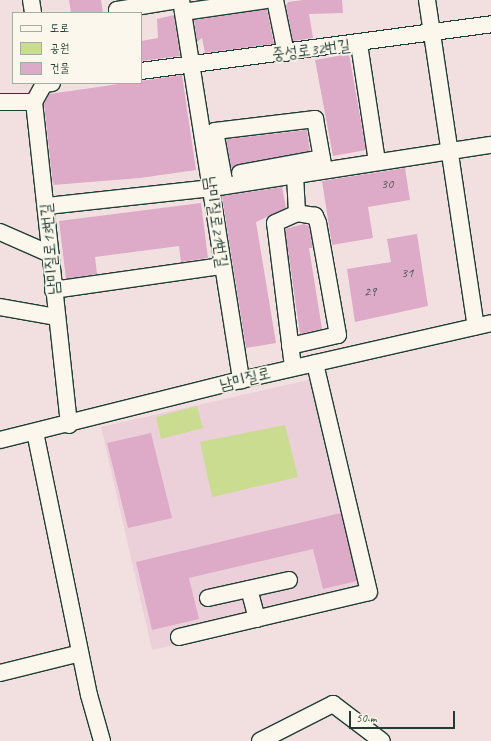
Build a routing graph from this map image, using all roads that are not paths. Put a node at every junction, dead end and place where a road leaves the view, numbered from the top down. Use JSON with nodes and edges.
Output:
{"nodes":[{"id":1,"x":31,"y":0,"type":"edge"},
{"id":2,"x":266,"y":0,"type":"edge"},
{"id":3,"x":275,"y":0,"type":"edge"},
{"id":4,"x":427,"y":0,"type":"edge"},
{"id":5,"x":181,"y":4,"type":"edge"},
{"id":6,"x":33,"y":12,"type":"edge"},
{"id":7,"x":118,"y":12,"type":"edge"},
{"id":8,"x":491,"y":24,"type":"edge"},
{"id":9,"x":432,"y":33,"type":"junction"},
{"id":10,"x":359,"y":44,"type":"junction"},
{"id":11,"x":286,"y":53,"type":"junction"},
{"id":12,"x":190,"y":65,"type":"junction"},
{"id":13,"x":142,"y":71,"type":"edge"},
{"id":14,"x":45,"y":84,"type":"edge"},
{"id":15,"x":0,"y":102,"type":"edge"},
{"id":16,"x":34,"y":102,"type":"junction"},
{"id":17,"x":491,"y":144,"type":"edge"},
{"id":18,"x":450,"y":151,"type":"junction"},
{"id":19,"x":377,"y":162,"type":"junction"},
{"id":20,"x":323,"y":164,"type":"junction"},
{"id":21,"x":295,"y":175,"type":"junction"},
{"id":22,"x":220,"y":183,"type":"junction"},
{"id":23,"x":210,"y":205,"type":"junction"},
{"id":24,"x":46,"y":206,"type":"junction"},
{"id":25,"x":297,"y":214,"type":"junction"},
{"id":26,"x":0,"y":232,"type":"edge"},
{"id":27,"x":50,"y":254,"type":"junction"},
{"id":28,"x":218,"y":267,"type":"junction"},
{"id":29,"x":57,"y":290,"type":"junction"},
{"id":30,"x":0,"y":307,"type":"edge"},
{"id":31,"x":56,"y":317,"type":"junction"},
{"id":32,"x":483,"y":324,"type":"edge"},
{"id":33,"x":290,"y":346,"type":"junction"},
{"id":34,"x":315,"y":363,"type":"junction"},
{"id":35,"x":294,"y":368,"type":"junction"},
{"id":36,"x":241,"y":380,"type":"junction"},
{"id":37,"x":68,"y":425,"type":"junction"},
{"id":38,"x":36,"y":432,"type":"junction"},
{"id":39,"x":0,"y":440,"type":"edge"},
{"id":40,"x":289,"y":580,"type":"dead end"},
{"id":41,"x":249,"y":589,"type":"junction"},
{"id":42,"x":208,"y":598,"type":"dead end"},
{"id":43,"x":257,"y":619,"type":"junction"},
{"id":44,"x":179,"y":637,"type":"dead end"},
{"id":45,"x":80,"y":653,"type":"junction"},
{"id":46,"x":0,"y":673,"type":"edge"},
{"id":47,"x":102,"y":741,"type":"edge"},
{"id":48,"x":260,"y":741,"type":"edge"},
{"id":49,"x":382,"y":741,"type":"edge"}],
"edges":[{"from":1,"to":6,"type":"street"},
{"from":2,"to":5,"type":"street"},
{"from":3,"to":11,"type":"street"},
{"from":4,"to":9,"type":"street"},
{"from":5,"to":7,"type":"street"},
{"from":5,"to":12,"type":"street","name":"남미질로21번길"},
{"from":8,"to":9,"type":"street","name":"중성로32번길"},
{"from":9,"to":10,"type":"street","name":"중성로32번길"},
{"from":9,"to":18,"type":"street"},
{"from":10,"to":11,"type":"street","name":"중성로32번길"},
{"from":10,"to":19,"type":"street"},
{"from":11,"to":12,"type":"street","name":"중성로32번길"},
{"from":12,"to":13,"type":"street"},
{"from":12,"to":22,"type":"street","name":"남미질로21번길"},
{"from":14,"to":16,"type":"street"},
{"from":15,"to":16,"type":"street"},
{"from":16,"to":24,"type":"street","name":"남미질로13번길"},
{"from":17,"to":18,"type":"street"},
{"from":18,"to":19,"type":"street"},
{"from":18,"to":32,"type":"street"},
{"from":19,"to":20,"type":"street"},
{"from":20,"to":21,"type":"street"},
{"from":20,"to":22,"type":"street"},
{"from":20,"to":22,"type":"street"},
{"from":21,"to":22,"type":"street"},
{"from":21,"to":25,"type":"street"},
{"from":22,"to":23,"type":"street","name":"남미질로21번길"},
{"from":22,"to":24,"type":"street"},
{"from":23,"to":28,"type":"street","name":"남미질로21번길"},
{"from":23,"to":29,"type":"street"},
{"from":24,"to":27,"type":"street","name":"남미질로13번길"},
{"from":25,"to":33,"type":"street"},
{"from":25,"to":33,"type":"street"},
{"from":26,"to":27,"type":"street"},
{"from":27,"to":29,"type":"street","name":"남미질로13번길"},
{"from":28,"to":29,"type":"street"},
{"from":28,"to":36,"type":"street","name":"남미질로21번길"},
{"from":29,"to":31,"type":"street","name":"남미질로13번길"},
{"from":30,"to":31,"type":"street"},
{"from":31,"to":37,"type":"street","name":"남미질로13번길"},
{"from":32,"to":34,"type":"street","name":"남미질로"},
{"from":33,"to":35,"type":"street"},
{"from":34,"to":35,"type":"street","name":"남미질로"},
{"from":34,"to":43,"type":"street"},
{"from":35,"to":36,"type":"street","name":"남미질로"},
{"from":36,"to":37,"type":"street","name":"남미질로"},
{"from":37,"to":38,"type":"street","name":"남미질로"},
{"from":38,"to":39,"type":"street","name":"남미질로"},
{"from":38,"to":45,"type":"street"},
{"from":40,"to":41,"type":"street"},
{"from":41,"to":42,"type":"street"},
{"from":41,"to":43,"type":"street"},
{"from":43,"to":44,"type":"street"},
{"from":45,"to":46,"type":"street"},
{"from":45,"to":47,"type":"street"},
{"from":48,"to":49,"type":"street"}]}
